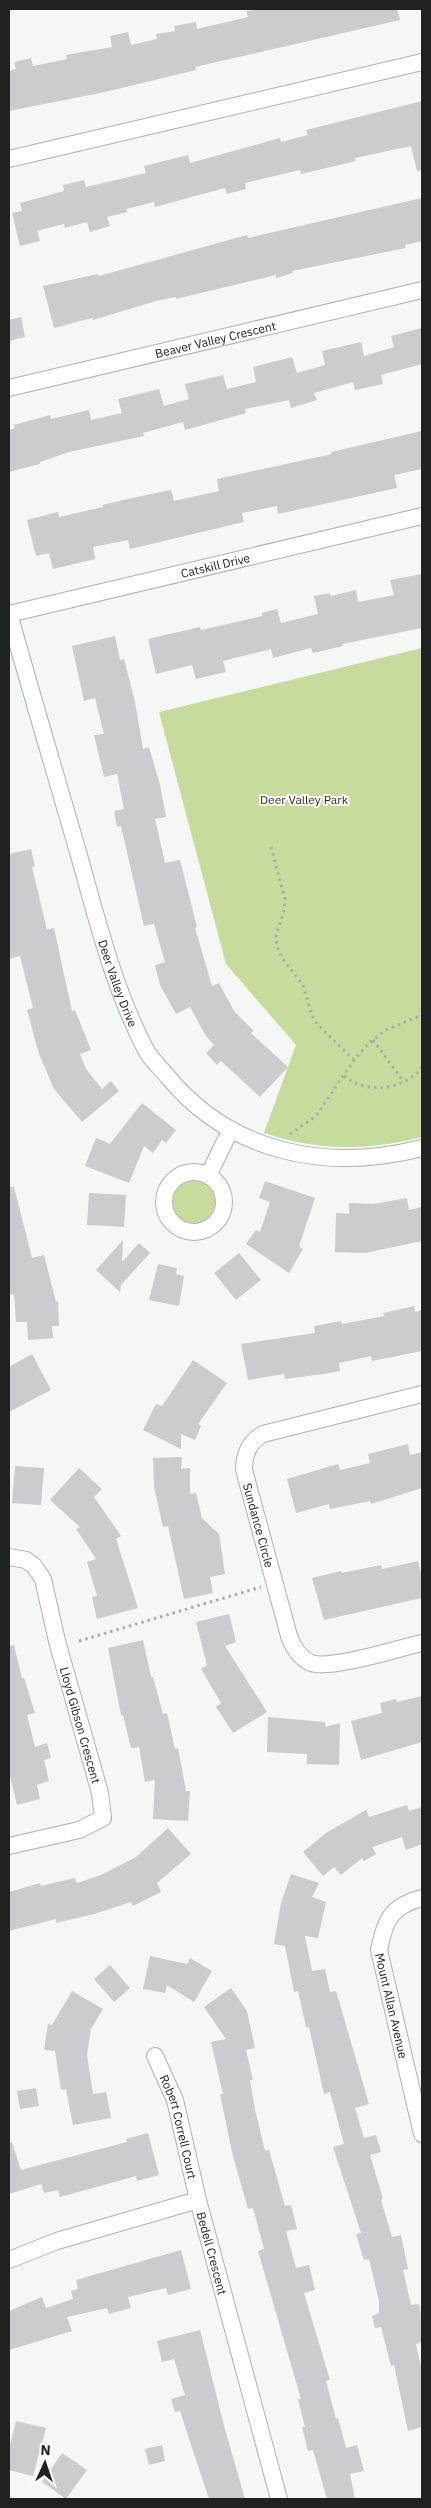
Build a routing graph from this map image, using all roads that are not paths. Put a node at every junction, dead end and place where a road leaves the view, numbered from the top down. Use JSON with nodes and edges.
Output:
{"nodes":[{"id":1,"x":422,"y":62,"type":"edge"},
{"id":2,"x":9,"y":159,"type":"edge"},
{"id":3,"x":422,"y":290,"type":"edge"},
{"id":4,"x":9,"y":388,"type":"edge"},
{"id":5,"x":422,"y":516,"type":"edge"},
{"id":6,"x":9,"y":613,"type":"edge"},
{"id":7,"x":231,"y":1129,"type":"junction"},
{"id":8,"x":422,"y":1148,"type":"edge"},
{"id":9,"x":208,"y":1176,"type":"dead end"},
{"id":10,"x":422,"y":1394,"type":"edge"},
{"id":11,"x":9,"y":1557,"type":"edge"},
{"id":12,"x":422,"y":1643,"type":"edge"},
{"id":13,"x":9,"y":1846,"type":"edge"},
{"id":14,"x":422,"y":1898,"type":"edge"},
{"id":15,"x":155,"y":2056,"type":"dead end"},
{"id":16,"x":422,"y":2134,"type":"edge"},
{"id":17,"x":198,"y":2200,"type":"junction"},
{"id":18,"x":9,"y":2260,"type":"edge"},
{"id":19,"x":279,"y":2499,"type":"edge"}],
"edges":[{"from":1,"to":2,"type":"street"},
{"from":3,"to":4,"type":"street","name":"Beaver Valley Crescent"},
{"from":5,"to":6,"type":"street","name":"Catskill Drive"},
{"from":6,"to":7,"type":"street","name":"Deer Valley Drive"},
{"from":7,"to":8,"type":"street","name":"Deer Valley Drive"},
{"from":7,"to":9,"type":"street"},
{"from":10,"to":12,"type":"street","name":"Sundance Circle"},
{"from":11,"to":13,"type":"street","name":"Lloyd Gibson Crescent"},
{"from":14,"to":16,"type":"street","name":"Mount Allan Avenue"},
{"from":15,"to":17,"type":"street","name":"Robert Correll Court"},
{"from":17,"to":18,"type":"street","name":"Bedell Crescent"},
{"from":17,"to":19,"type":"street","name":"Bedell Crescent"}]}
